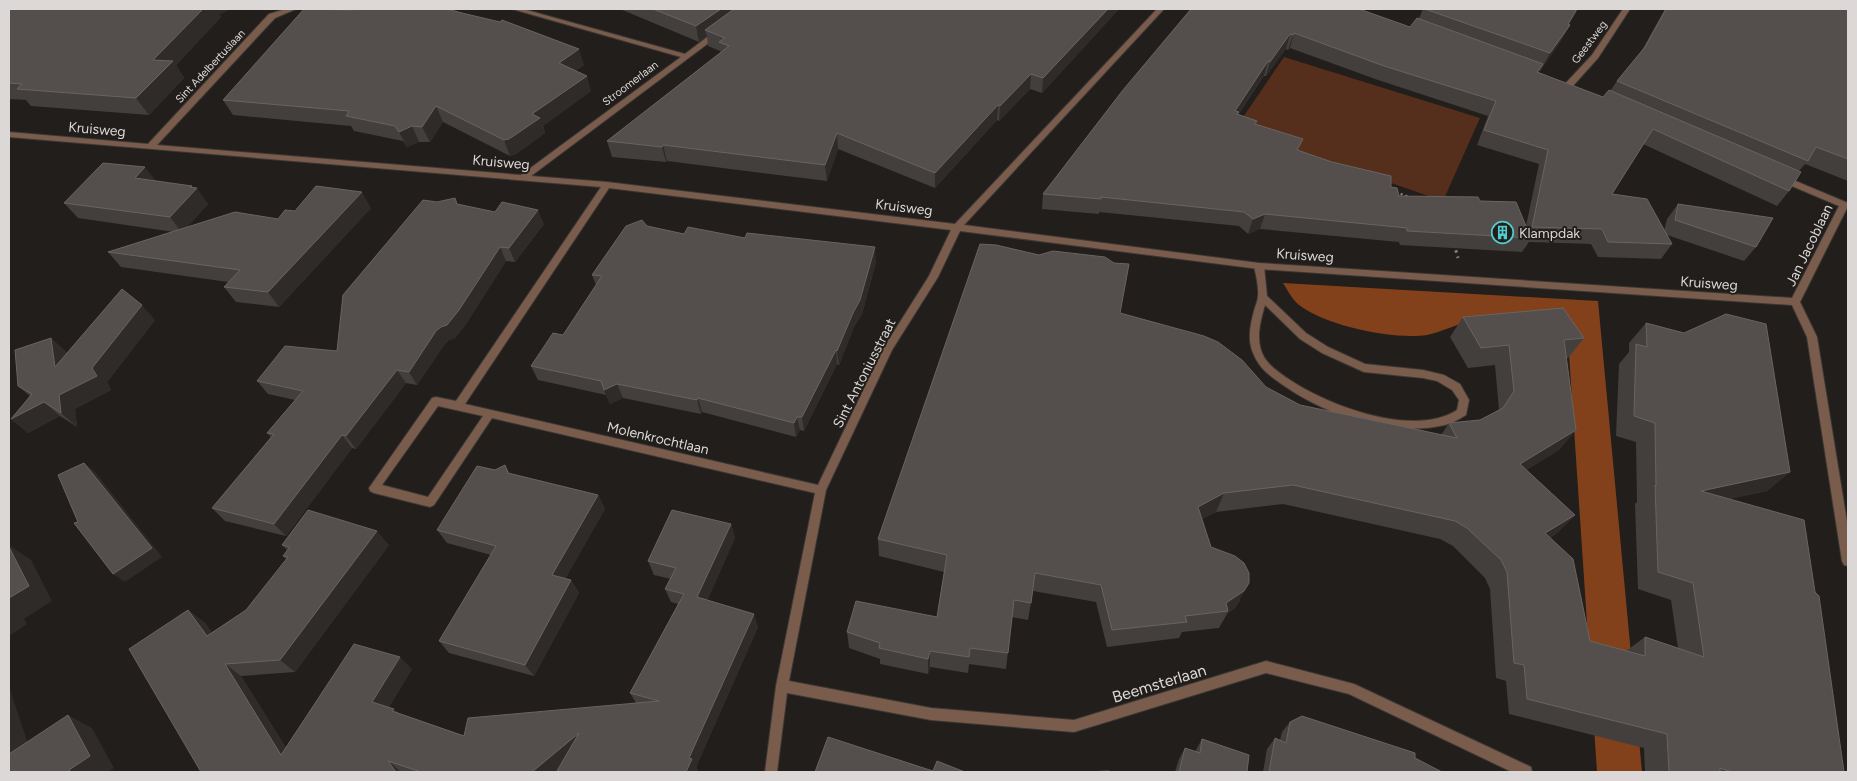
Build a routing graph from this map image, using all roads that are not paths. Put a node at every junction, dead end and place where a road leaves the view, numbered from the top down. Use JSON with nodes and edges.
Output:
{"nodes":[{"id":1,"x":292,"y":9,"type":"edge"},
{"id":2,"x":516,"y":9,"type":"edge"},
{"id":3,"x":1161,"y":9,"type":"edge"},
{"id":4,"x":1626,"y":9,"type":"edge"},
{"id":5,"x":722,"y":30,"type":"edge"},
{"id":6,"x":685,"y":56,"type":"junction"},
{"id":7,"x":1559,"y":83,"type":"edge"},
{"id":8,"x":1568,"y":86,"type":"junction"},
{"id":9,"x":1577,"y":90,"type":"edge"},
{"id":10,"x":9,"y":135,"type":"edge"},
{"id":11,"x":150,"y":147,"type":"junction"},
{"id":12,"x":1773,"y":174,"type":"edge"},
{"id":13,"x":524,"y":177,"type":"junction"},
{"id":14,"x":607,"y":186,"type":"junction"},
{"id":15,"x":1846,"y":205,"type":"edge"},
{"id":16,"x":957,"y":227,"type":"junction"},
{"id":17,"x":1259,"y":266,"type":"junction"},
{"id":18,"x":1263,"y":297,"type":"junction"},
{"id":19,"x":1796,"y":302,"type":"junction"},
{"id":20,"x":458,"y":406,"type":"junction"},
{"id":21,"x":490,"y":413,"type":"junction"},
{"id":22,"x":820,"y":490,"type":"junction"},
{"id":23,"x":1848,"y":561,"type":"edge"},
{"id":24,"x":782,"y":686,"type":"junction"},
{"id":25,"x":771,"y":772,"type":"edge"},
{"id":26,"x":1526,"y":772,"type":"edge"}],
"edges":[{"from":1,"to":11,"type":"street","name":"Sint Adelbertuslaan"},
{"from":2,"to":6,"type":"street"},
{"from":3,"to":16,"type":"street","name":"Sint Antoniusstraat"},
{"from":4,"to":8,"type":"street","name":"Geestweg"},
{"from":5,"to":6,"type":"street","name":"Stroomerlaan"},
{"from":6,"to":13,"type":"street","name":"Stroomerlaan"},
{"from":7,"to":8,"type":"street"},
{"from":8,"to":9,"type":"street"},
{"from":10,"to":11,"type":"street","name":"Kruisweg"},
{"from":11,"to":13,"type":"street","name":"Kruisweg"},
{"from":12,"to":15,"type":"street"},
{"from":13,"to":14,"type":"street","name":"Kruisweg"},
{"from":14,"to":16,"type":"street","name":"Kruisweg"},
{"from":14,"to":20,"type":"street"},
{"from":15,"to":19,"type":"street","name":"Jan Jacoblaan"},
{"from":16,"to":17,"type":"street","name":"Kruisweg"},
{"from":16,"to":22,"type":"street","name":"Sint Antoniusstraat"},
{"from":17,"to":18,"type":"street"},
{"from":17,"to":19,"type":"street","name":"Kruisweg"},
{"from":18,"to":18,"type":"street"},
{"from":19,"to":23,"type":"street","name":"Jan Jacoblaan"},
{"from":20,"to":21,"type":"street","name":"Molenkrochtlaan"},
{"from":20,"to":21,"type":"street","name":"Molenkrochtlaan"},
{"from":21,"to":22,"type":"street","name":"Molenkrochtlaan"},
{"from":22,"to":24,"type":"street","name":"Sint Antoniusstraat"},
{"from":24,"to":25,"type":"street","name":"Sint Antoniusstraat"},
{"from":24,"to":26,"type":"street","name":"Beemsterlaan"}]}
